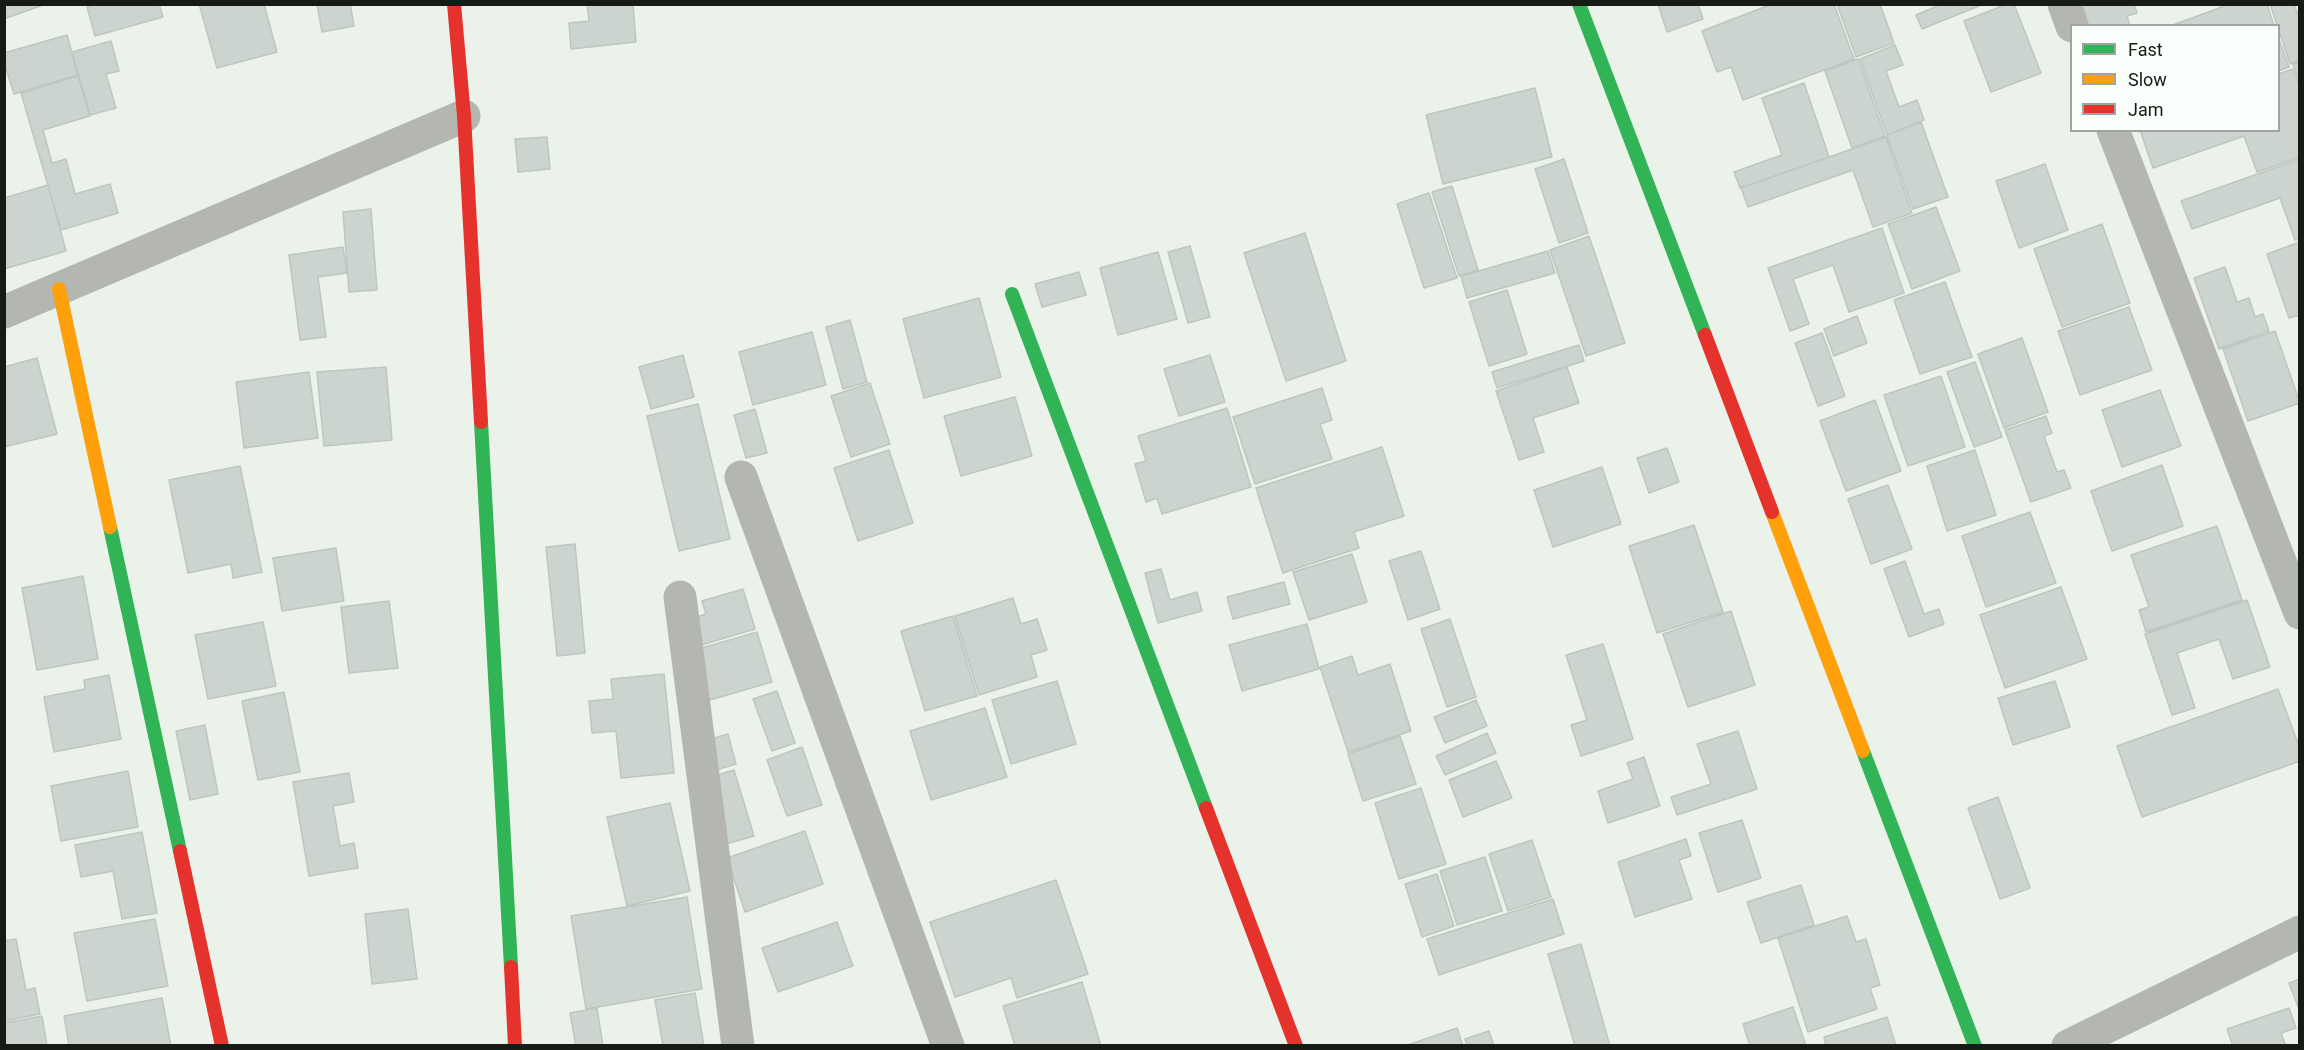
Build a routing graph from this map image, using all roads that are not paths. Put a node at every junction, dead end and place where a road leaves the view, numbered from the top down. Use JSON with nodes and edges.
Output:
{"nodes":[{"id":1,"x":454,"y":4,"type":"edge"},
{"id":2,"x":1579,"y":4,"type":"edge"},
{"id":3,"x":2064,"y":4,"type":"edge"},
{"id":4,"x":2071,"y":24,"type":"edge"},
{"id":5,"x":464,"y":116,"type":"junction"},
{"id":6,"x":2114,"y":132,"type":"edge"},
{"id":7,"x":59,"y":289,"type":"junction"},
{"id":8,"x":1012,"y":294,"type":"dead end"},
{"id":9,"x":4,"y":312,"type":"edge"},
{"id":10,"x":741,"y":477,"type":"dead end"},
{"id":11,"x":680,"y":597,"type":"dead end"},
{"id":12,"x":2300,"y":613,"type":"edge"},
{"id":13,"x":2300,"y":932,"type":"edge"},
{"id":14,"x":222,"y":1046,"type":"edge"},
{"id":15,"x":515,"y":1046,"type":"edge"},
{"id":16,"x":738,"y":1046,"type":"edge"},
{"id":17,"x":948,"y":1046,"type":"edge"},
{"id":18,"x":1296,"y":1046,"type":"edge"},
{"id":19,"x":1975,"y":1046,"type":"edge"},
{"id":20,"x":2068,"y":1046,"type":"edge"}],
"edges":[{"from":1,"to":5,"type":"street"},
{"from":2,"to":19,"type":"street"},
{"from":3,"to":4,"type":"street"},
{"from":5,"to":7,"type":"street"},
{"from":5,"to":15,"type":"street"},
{"from":6,"to":12,"type":"street"},
{"from":7,"to":9,"type":"street"},
{"from":7,"to":14,"type":"street"},
{"from":8,"to":18,"type":"street"},
{"from":10,"to":17,"type":"street"},
{"from":11,"to":16,"type":"street"},
{"from":13,"to":20,"type":"street"}]}
